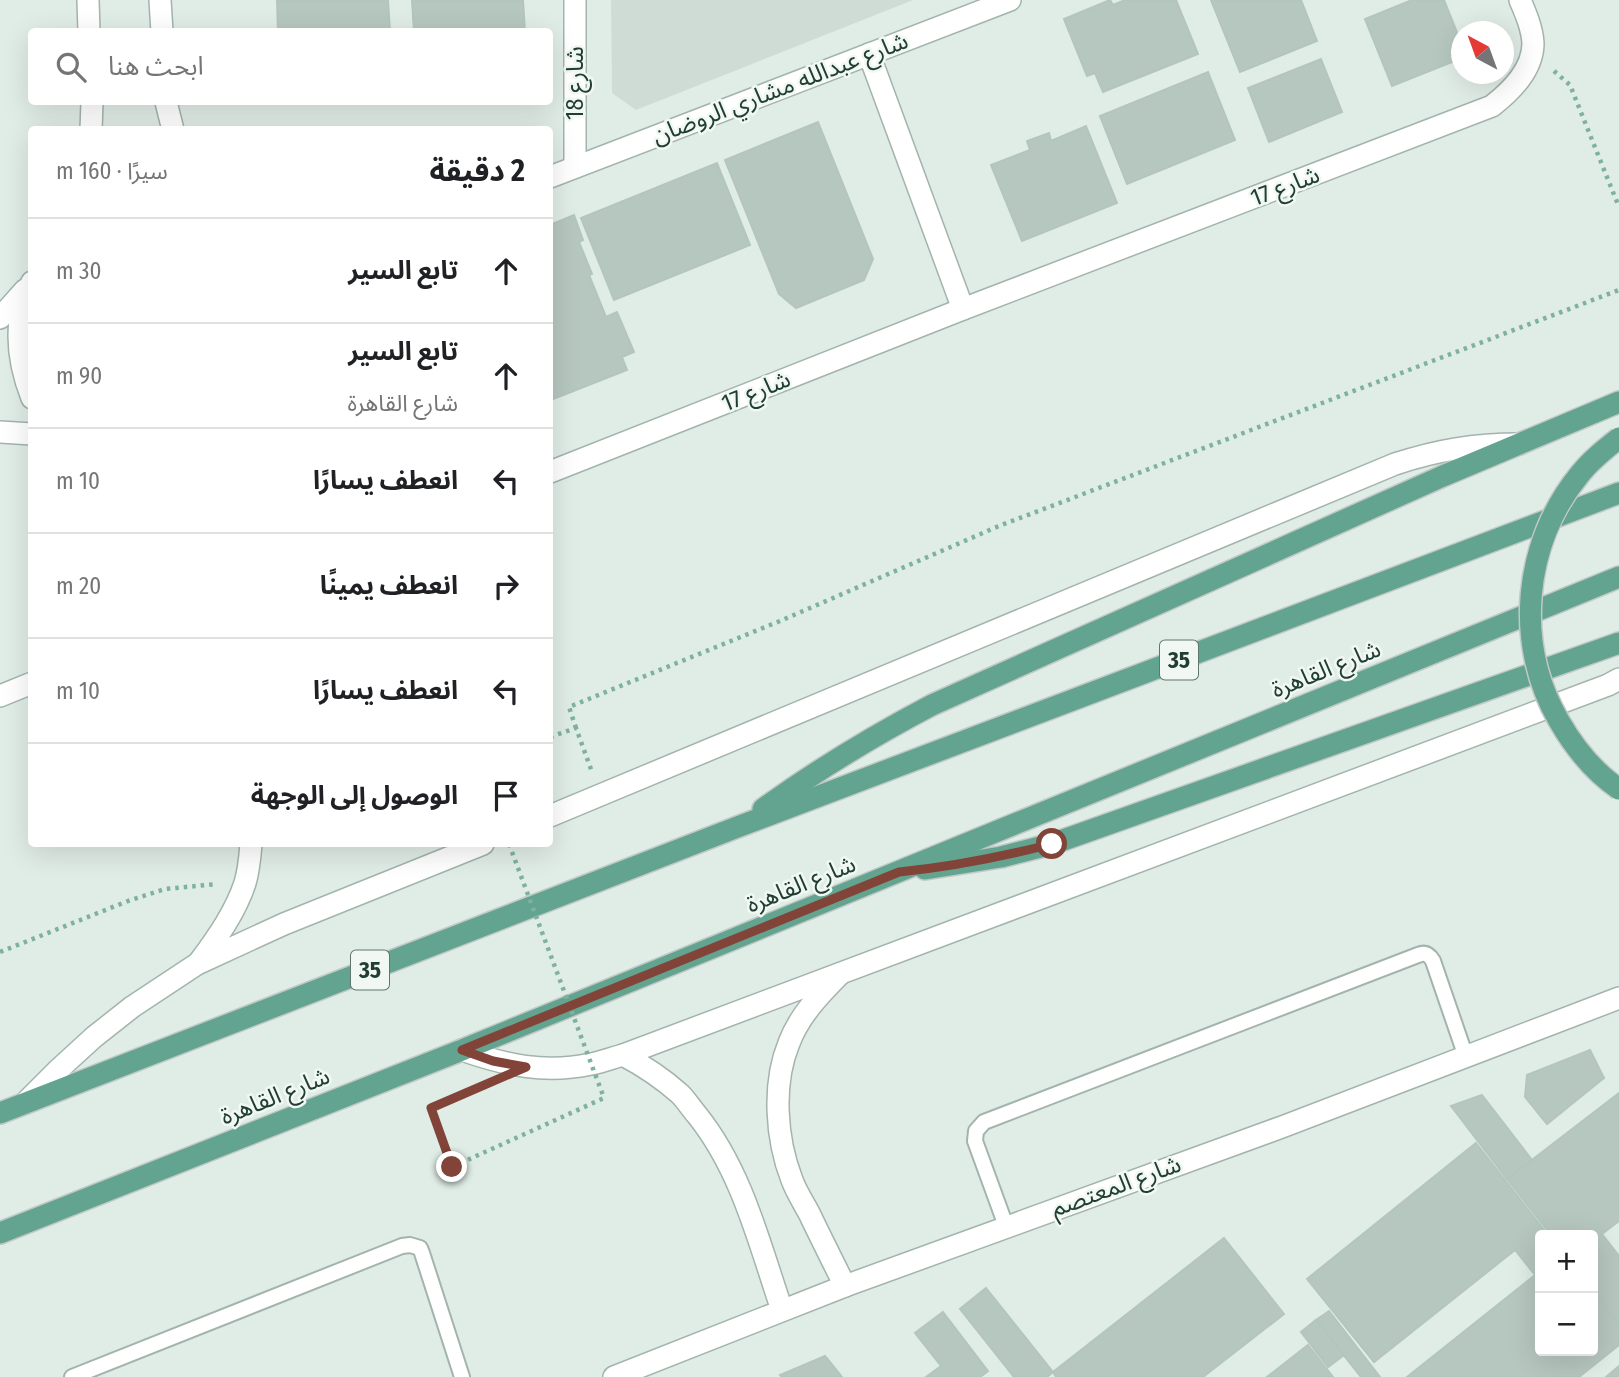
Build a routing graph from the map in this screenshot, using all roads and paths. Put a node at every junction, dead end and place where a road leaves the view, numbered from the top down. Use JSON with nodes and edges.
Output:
{"nodes":[{"id":1,"x":88,"y":0,"type":"edge"},
{"id":2,"x":160,"y":0,"type":"edge"},
{"id":3,"x":575,"y":0,"type":"edge"},
{"id":4,"x":1010,"y":0,"type":"edge"},
{"id":5,"x":1521,"y":0,"type":"edge"},
{"id":6,"x":89,"y":28,"type":"edge"},
{"id":7,"x":162,"y":28,"type":"edge"},
{"id":8,"x":1532,"y":53,"type":"junction"},
{"id":9,"x":869,"y":54,"type":"junction"},
{"id":10,"x":92,"y":105,"type":"edge"},
{"id":11,"x":167,"y":105,"type":"edge"},
{"id":12,"x":91,"y":126,"type":"edge"},
{"id":13,"x":172,"y":126,"type":"edge"},
{"id":14,"x":575,"y":167,"type":"junction"},
{"id":15,"x":553,"y":176,"type":"edge"},
{"id":16,"x":1619,"y":207,"type":"edge"},
{"id":17,"x":28,"y":286,"type":"edge"},
{"id":18,"x":28,"y":290,"type":"edge"},
{"id":19,"x":1619,"y":290,"type":"edge"},
{"id":20,"x":963,"y":309,"type":"junction"},
{"id":21,"x":0,"y":318,"type":"edge"},
{"id":22,"x":28,"y":386,"type":"edge"},
{"id":23,"x":1619,"y":402,"type":"edge"},
{"id":24,"x":0,"y":432,"type":"edge"},
{"id":25,"x":28,"y":434,"type":"edge"},
{"id":26,"x":1619,"y":438,"type":"edge"},
{"id":27,"x":1520,"y":444,"type":"junction"},
{"id":28,"x":553,"y":471,"type":"edge"},
{"id":29,"x":1619,"y":493,"type":"edge"},
{"id":30,"x":1619,"y":577,"type":"edge"},
{"id":31,"x":1619,"y":643,"type":"edge"},
{"id":32,"x":1619,"y":679,"type":"edge"},
{"id":33,"x":28,"y":685,"type":"edge"},
{"id":34,"x":0,"y":696,"type":"edge"},
{"id":35,"x":576,"y":728,"type":"junction"},
{"id":36,"x":553,"y":736,"type":"edge"},
{"id":37,"x":1619,"y":789,"type":"edge"},
{"id":38,"x":601,"y":795,"type":"junction"},
{"id":39,"x":553,"y":815,"type":"edge"},
{"id":40,"x":740,"y":826,"type":"junction"},
{"id":41,"x":251,"y":847,"type":"edge"},
{"id":42,"x":476,"y":847,"type":"edge"},
{"id":43,"x":510,"y":847,"type":"edge"},
{"id":44,"x":899,"y":872,"type":"junction"},
{"id":45,"x":245,"y":883,"type":"junction"},
{"id":46,"x":0,"y":952,"type":"edge"},
{"id":47,"x":197,"y":964,"type":"junction"},
{"id":48,"x":845,"y":970,"type":"junction"},
{"id":49,"x":1619,"y":998,"type":"edge"},
{"id":50,"x":462,"y":1050,"type":"junction"},
{"id":51,"x":623,"y":1055,"type":"junction"},
{"id":52,"x":1466,"y":1056,"type":"junction"},
{"id":53,"x":526,"y":1067,"type":"junction"},
{"id":54,"x":25,"y":1103,"type":"junction"},
{"id":55,"x":0,"y":1113,"type":"edge"},
{"id":56,"x":1006,"y":1226,"type":"junction"},
{"id":57,"x":0,"y":1233,"type":"edge"},
{"id":58,"x":845,"y":1286,"type":"junction"},
{"id":59,"x":782,"y":1310,"type":"junction"},
{"id":60,"x":72,"y":1377,"type":"edge"},
{"id":61,"x":463,"y":1377,"type":"edge"},
{"id":62,"x":614,"y":1377,"type":"edge"}],
"edges":[{"from":1,"to":6,"type":"street"},
{"from":2,"to":7,"type":"street"},
{"from":3,"to":14,"type":"street","name":"شارع 18"},
{"from":4,"to":9,"type":"street","name":"شارع عبدالله مشاري الروضان"},
{"from":5,"to":8,"type":"street"},
{"from":8,"to":16,"type":"path"},
{"from":8,"to":20,"type":"street","name":"شارع 17"},
{"from":9,"to":14,"type":"street","name":"شارع عبدالله مشاري الروضان"},
{"from":9,"to":20,"type":"street"},
{"from":10,"to":12,"type":"street"},
{"from":11,"to":13,"type":"street"},
{"from":14,"to":15,"type":"street","name":"شارع عبدالله مشاري الروضان"},
{"from":17,"to":21,"type":"street"},
{"from":18,"to":22,"type":"street"},
{"from":19,"to":35,"type":"path"},
{"from":20,"to":28,"type":"street","name":"شارع 17"},
{"from":23,"to":27,"type":"main road"},
{"from":24,"to":25,"type":"street"},
{"from":26,"to":37,"type":"main road","bridge":true},
{"from":27,"to":38,"type":"street"},
{"from":27,"to":40,"type":"main road"},
{"from":29,"to":40,"type":"main road","number":"35"},
{"from":30,"to":44,"type":"main road","name":"شارع القاهرة"},
{"from":31,"to":44,"type":"main road"},
{"from":32,"to":48,"type":"street"},
{"from":33,"to":34,"type":"street"},
{"from":35,"to":36,"type":"path"},
{"from":35,"to":38,"type":"path"},
{"from":38,"to":39,"type":"street"},
{"from":40,"to":54,"type":"main road","number":"35"},
{"from":41,"to":45,"type":"street"},
{"from":42,"to":47,"type":"street"},
{"from":43,"to":53,"type":"path","bridge":true},
{"from":44,"to":50,"type":"main road","name":"شارع القاهرة"},
{"from":45,"to":46,"type":"path"},
{"from":45,"to":47,"type":"street"},
{"from":47,"to":54,"type":"street"},
{"from":48,"to":51,"type":"street"},
{"from":48,"to":58,"type":"street"},
{"from":49,"to":52,"type":"street","name":"شارع المعتصم"},
{"from":50,"to":53,"type":"street"},
{"from":50,"to":57,"type":"main road","name":"شارع القاهرة"},
{"from":51,"to":53,"type":"street"},
{"from":51,"to":59,"type":"street"},
{"from":52,"to":56,"type":"street","name":"شارع المعتصم"},
{"from":52,"to":56,"type":"lane"},
{"from":54,"to":55,"type":"main road","number":"35"},
{"from":56,"to":58,"type":"street","name":"شارع المعتصم"},
{"from":58,"to":59,"type":"street","name":"شارع المعتصم"},
{"from":59,"to":62,"type":"street","name":"شارع المعتصم"},
{"from":60,"to":61,"type":"lane"}]}
